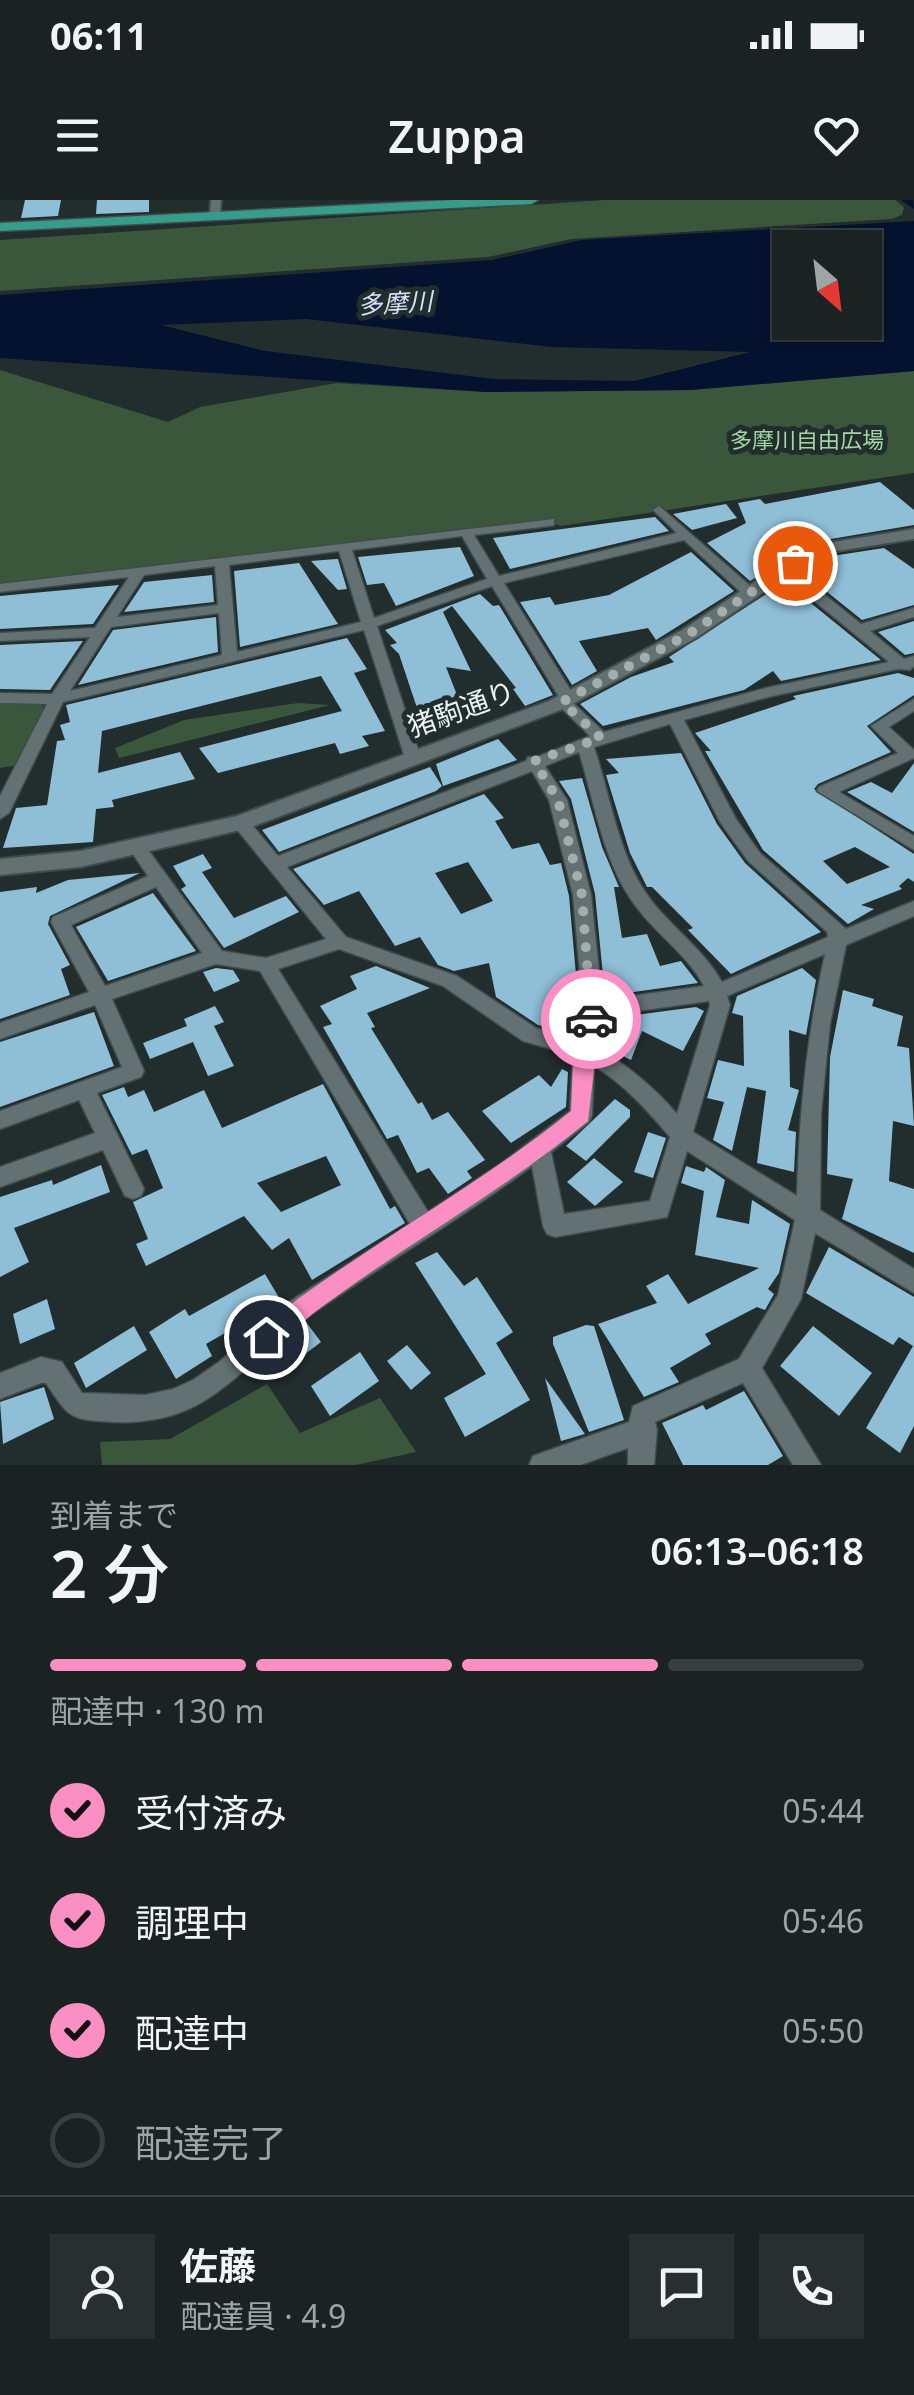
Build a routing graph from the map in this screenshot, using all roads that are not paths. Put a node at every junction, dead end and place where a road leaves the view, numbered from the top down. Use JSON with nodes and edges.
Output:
{"nodes":[{"id":1,"x":531,"y":200,"type":"edge"},
{"id":2,"x":489,"y":201,"type":"edge"},
{"id":3,"x":216,"y":208,"type":"edge"},
{"id":4,"x":0,"y":227,"type":"edge"},
{"id":5,"x":659,"y":510,"type":"dead end"},
{"id":6,"x":549,"y":522,"type":"dead end"},
{"id":7,"x":466,"y":534,"type":"junction"},
{"id":8,"x":914,"y":534,"type":"edge"},
{"id":9,"x":687,"y":535,"type":"junction"},
{"id":10,"x":345,"y":550,"type":"junction"},
{"id":11,"x":222,"y":564,"type":"junction"},
{"id":12,"x":785,"y":570,"type":"junction"},
{"id":13,"x":138,"y":573,"type":"junction"},
{"id":14,"x":494,"y":581,"type":"junction"},
{"id":15,"x":0,"y":588,"type":"edge"},
{"id":16,"x":751,"y":594,"type":"junction"},
{"id":17,"x":225,"y":608,"type":"junction"},
{"id":18,"x":914,"y":612,"type":"edge"},
{"id":19,"x":367,"y":625,"type":"junction"},
{"id":20,"x":103,"y":628,"type":"junction"},
{"id":21,"x":862,"y":629,"type":"junction"},
{"id":22,"x":0,"y":638,"type":"edge"},
{"id":23,"x":230,"y":658,"type":"junction"},
{"id":24,"x":909,"y":666,"type":"edge"},
{"id":25,"x":0,"y":698,"type":"edge"},
{"id":26,"x":57,"y":699,"type":"junction"},
{"id":27,"x":565,"y":700,"type":"junction"},
{"id":28,"x":914,"y":704,"type":"edge"},
{"id":29,"x":676,"y":720,"type":"junction"},
{"id":30,"x":593,"y":741,"type":"junction"},
{"id":31,"x":413,"y":758,"type":"junction"},
{"id":32,"x":534,"y":761,"type":"junction"},
{"id":33,"x":0,"y":774,"type":"edge"},
{"id":34,"x":19,"y":776,"type":"junction"},
{"id":35,"x":0,"y":814,"type":"edge"},
{"id":36,"x":240,"y":823,"type":"junction"},
{"id":37,"x":914,"y":844,"type":"edge"},
{"id":38,"x":137,"y":847,"type":"junction"},
{"id":39,"x":273,"y":865,"type":"junction"},
{"id":40,"x":0,"y":867,"type":"edge"},
{"id":41,"x":157,"y":880,"type":"junction"},
{"id":42,"x":914,"y":908,"type":"edge"},
{"id":43,"x":838,"y":939,"type":"junction"},
{"id":44,"x":338,"y":942,"type":"junction"},
{"id":45,"x":216,"y":957,"type":"junction"},
{"id":46,"x":266,"y":965,"type":"junction"},
{"id":47,"x":718,"y":992,"type":"junction"},
{"id":48,"x":102,"y":998,"type":"junction"},
{"id":49,"x":593,"y":1009,"type":"junction"},
{"id":50,"x":0,"y":1032,"type":"edge"},
{"id":51,"x":584,"y":1050,"type":"junction"},
{"id":52,"x":85,"y":1090,"type":"junction"},
{"id":53,"x":0,"y":1120,"type":"edge"},
{"id":54,"x":683,"y":1137,"type":"junction"},
{"id":55,"x":108,"y":1138,"type":"junction"},
{"id":56,"x":540,"y":1150,"type":"junction"},
{"id":57,"x":0,"y":1177,"type":"edge"},
{"id":58,"x":133,"y":1189,"type":"dead end"},
{"id":59,"x":808,"y":1214,"type":"junction"},
{"id":60,"x":425,"y":1228,"type":"junction"},
{"id":61,"x":914,"y":1282,"type":"edge"},
{"id":62,"x":748,"y":1368,"type":"junction"},
{"id":63,"x":0,"y":1386,"type":"edge"},
{"id":64,"x":644,"y":1430,"type":"junction"},
{"id":65,"x":542,"y":1465,"type":"edge"},
{"id":66,"x":642,"y":1465,"type":"edge"},
{"id":67,"x":808,"y":1465,"type":"edge"}],
"edges":[{"from":1,"to":2,"type":"main road"},
{"from":2,"to":3,"type":"main road"},
{"from":3,"to":4,"type":"main road"},
{"from":5,"to":9,"type":"street"},
{"from":6,"to":7,"type":"street"},
{"from":7,"to":10,"type":"street"},
{"from":7,"to":14,"type":"street"},
{"from":8,"to":12,"type":"street","name":"猪駒通り"},
{"from":9,"to":14,"type":"street"},
{"from":9,"to":16,"type":"street"},
{"from":10,"to":11,"type":"street"},
{"from":10,"to":19,"type":"street"},
{"from":11,"to":13,"type":"street"},
{"from":11,"to":17,"type":"street"},
{"from":12,"to":16,"type":"street","name":"猪駒通り"},
{"from":12,"to":21,"type":"street"},
{"from":13,"to":15,"type":"street"},
{"from":13,"to":20,"type":"street"},
{"from":14,"to":19,"type":"street"},
{"from":14,"to":27,"type":"street"},
{"from":16,"to":27,"type":"street","name":"猪駒通り"},
{"from":17,"to":20,"type":"street"},
{"from":17,"to":23,"type":"street"},
{"from":18,"to":21,"type":"street"},
{"from":19,"to":23,"type":"street"},
{"from":19,"to":31,"type":"street"},
{"from":20,"to":22,"type":"street"},
{"from":20,"to":26,"type":"street"},
{"from":21,"to":24,"type":"street"},
{"from":23,"to":26,"type":"street"},
{"from":24,"to":29,"type":"street"},
{"from":25,"to":26,"type":"street"},
{"from":26,"to":34,"type":"street"},
{"from":27,"to":30,"type":"street"},
{"from":27,"to":31,"type":"street","name":"猪駒通り"},
{"from":28,"to":37,"type":"street"},
{"from":29,"to":30,"type":"street"},
{"from":29,"to":43,"type":"street"},
{"from":30,"to":32,"type":"street"},
{"from":30,"to":47,"type":"street"},
{"from":31,"to":36,"type":"street","name":"猪駒通り"},
{"from":32,"to":39,"type":"street"},
{"from":32,"to":49,"type":"street"},
{"from":33,"to":34,"type":"street"},
{"from":34,"to":35,"type":"street"},
{"from":36,"to":38,"type":"street","name":"猪駒通り"},
{"from":36,"to":39,"type":"street"},
{"from":38,"to":40,"type":"street","name":"猪駒通り"},
{"from":38,"to":41,"type":"street"},
{"from":39,"to":44,"type":"street"},
{"from":41,"to":45,"type":"street"},
{"from":41,"to":48,"type":"street"},
{"from":42,"to":43,"type":"street"},
{"from":43,"to":47,"type":"street"},
{"from":43,"to":59,"type":"street"},
{"from":44,"to":46,"type":"street"},
{"from":44,"to":51,"type":"street"},
{"from":45,"to":46,"type":"street"},
{"from":45,"to":48,"type":"street"},
{"from":46,"to":60,"type":"street"},
{"from":47,"to":49,"type":"street"},
{"from":47,"to":54,"type":"street"},
{"from":48,"to":50,"type":"street"},
{"from":48,"to":52,"type":"street"},
{"from":49,"to":51,"type":"street"},
{"from":51,"to":54,"type":"street"},
{"from":51,"to":56,"type":"street"},
{"from":52,"to":53,"type":"street"},
{"from":52,"to":55,"type":"street"},
{"from":54,"to":56,"type":"street"},
{"from":54,"to":59,"type":"street"},
{"from":55,"to":57,"type":"street"},
{"from":55,"to":58,"type":"street"},
{"from":56,"to":60,"type":"street"},
{"from":59,"to":61,"type":"street"},
{"from":59,"to":62,"type":"street"},
{"from":60,"to":63,"type":"street"},
{"from":62,"to":64,"type":"street"},
{"from":62,"to":67,"type":"street"},
{"from":64,"to":65,"type":"street"},
{"from":64,"to":66,"type":"street"}]}
